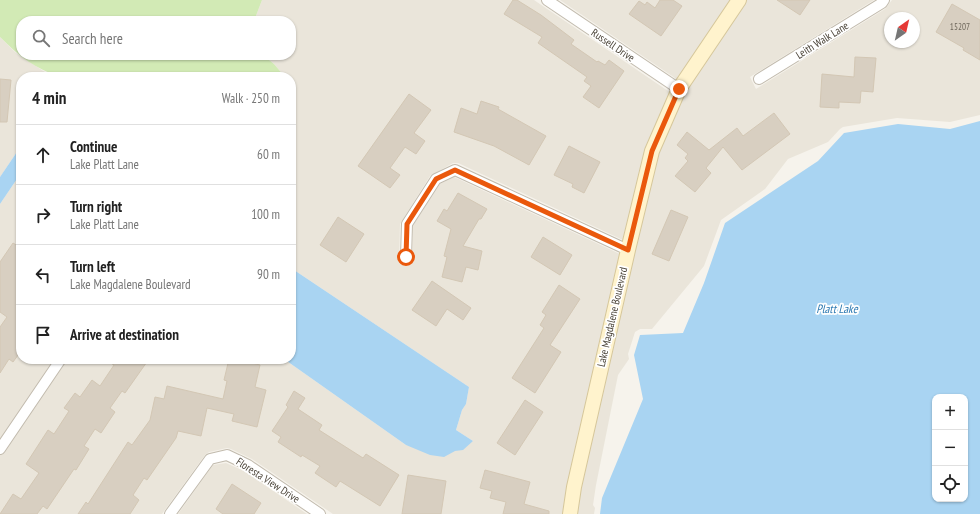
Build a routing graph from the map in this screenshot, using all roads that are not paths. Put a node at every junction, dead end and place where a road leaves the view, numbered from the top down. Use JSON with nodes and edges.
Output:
{"nodes":[{"id":1,"x":547,"y":0,"type":"edge"},
{"id":2,"x":739,"y":0,"type":"edge"},
{"id":3,"x":884,"y":0,"type":"edge"},
{"id":4,"x":759,"y":79,"type":"dead end"},
{"id":5,"x":679,"y":89,"type":"junction"},
{"id":6,"x":628,"y":250,"type":"junction"},
{"id":7,"x":406,"y":257,"type":"dead end"},
{"id":8,"x":58,"y":364,"type":"edge"},
{"id":9,"x":0,"y":449,"type":"edge"},
{"id":10,"x":170,"y":514,"type":"edge"},
{"id":11,"x":320,"y":514,"type":"edge"},
{"id":12,"x":570,"y":514,"type":"edge"}],
"edges":[{"from":1,"to":5,"type":"street","name":"Russell Drive"},
{"from":2,"to":5,"type":"street","name":"Lake Magdalene Boulevard"},
{"from":3,"to":4,"type":"street","name":"Leith Walk Lane"},
{"from":5,"to":6,"type":"street","name":"Lake Magdalene Boulevard"},
{"from":6,"to":7,"type":"street"},
{"from":6,"to":12,"type":"street","name":"Lake Magdalene Boulevard"},
{"from":8,"to":9,"type":"street"},
{"from":10,"to":11,"type":"street","name":"Floresta View Drive"}]}
